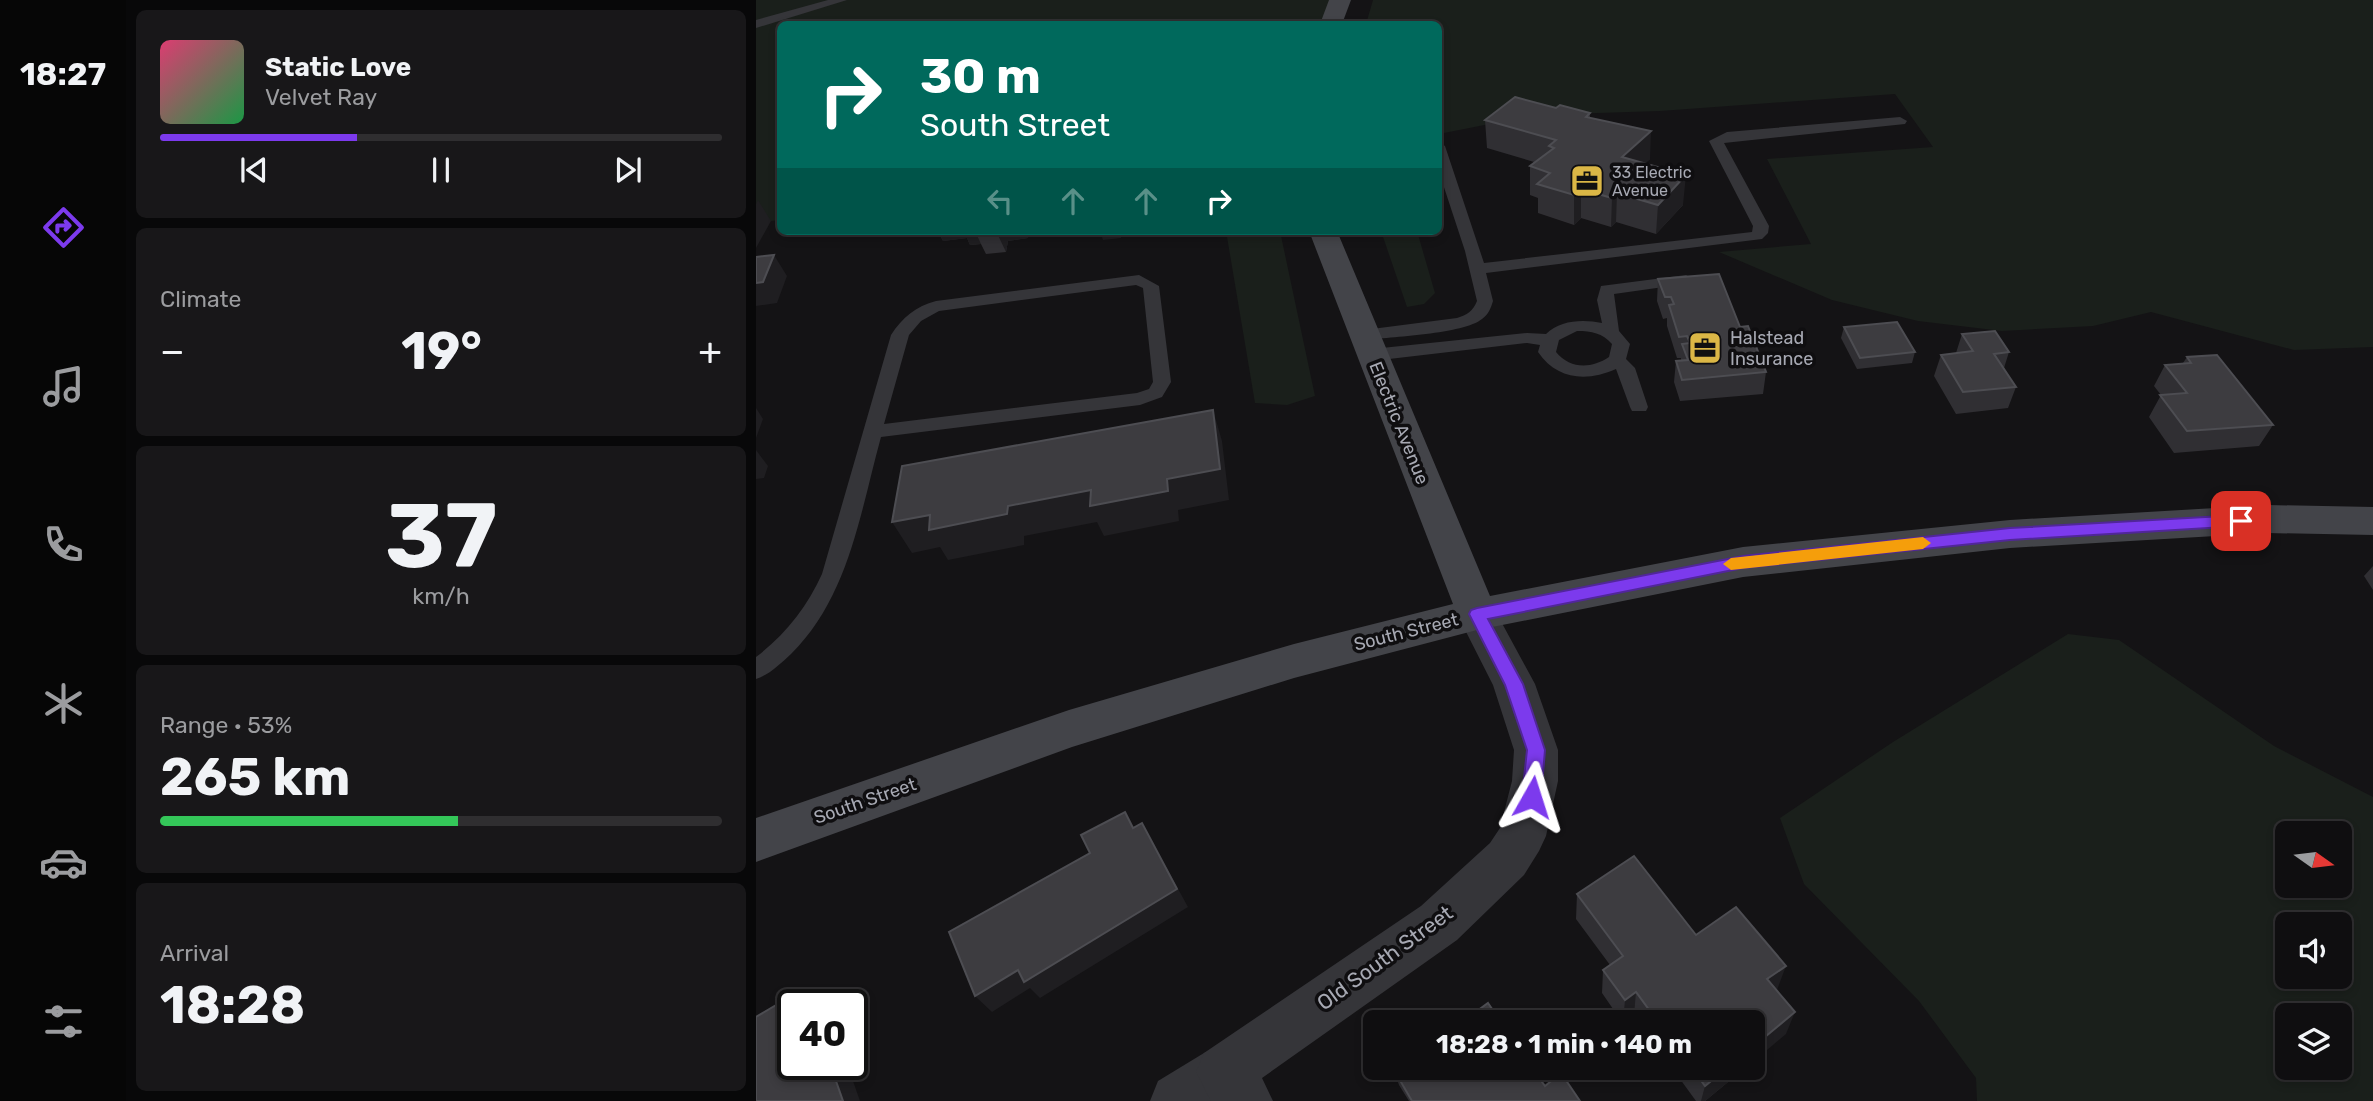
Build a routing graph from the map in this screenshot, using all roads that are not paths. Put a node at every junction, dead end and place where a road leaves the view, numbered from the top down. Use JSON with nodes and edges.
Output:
{"nodes":[{"id":1,"x":841,"y":0,"type":"edge"},
{"id":2,"x":1340,"y":0,"type":"edge"},
{"id":3,"x":1332,"y":21,"type":"edge"},
{"id":4,"x":756,"y":24,"type":"edge"},
{"id":5,"x":1900,"y":121,"type":"dead end"},
{"id":6,"x":1442,"y":159,"type":"edge"},
{"id":7,"x":1325,"y":235,"type":"edge"},
{"id":8,"x":1477,"y":269,"type":"junction"},
{"id":9,"x":1709,"y":278,"type":"edge"},
{"id":10,"x":1610,"y":331,"type":"junction"},
{"id":11,"x":1549,"y":340,"type":"junction"},
{"id":12,"x":1368,"y":345,"type":"junction"},
{"id":13,"x":1617,"y":360,"type":"junction"},
{"id":14,"x":1639,"y":407,"type":"dead end"},
{"id":15,"x":872,"y":432,"type":"junction"},
{"id":16,"x":2373,"y":521,"type":"edge"},
{"id":17,"x":1477,"y":614,"type":"junction"},
{"id":18,"x":756,"y":670,"type":"edge"},
{"id":19,"x":756,"y":840,"type":"edge"},
{"id":20,"x":1234,"y":1087,"type":"edge"},
{"id":21,"x":1178,"y":1101,"type":"edge"}],
"edges":[{"from":1,"to":4,"type":"lane"},
{"from":2,"to":3,"type":"main road"},
{"from":5,"to":8,"type":"lane"},
{"from":6,"to":8,"type":"lane"},
{"from":7,"to":12,"type":"main road","name":"Electric Avenue"},
{"from":8,"to":12,"type":"lane"},
{"from":9,"to":10,"type":"lane"},
{"from":10,"to":11,"type":"lane"},
{"from":10,"to":13,"type":"lane"},
{"from":11,"to":12,"type":"lane"},
{"from":11,"to":13,"type":"lane"},
{"from":12,"to":17,"type":"main road","name":"Electric Avenue"},
{"from":13,"to":14,"type":"lane"},
{"from":15,"to":15,"type":"lane"},
{"from":15,"to":18,"type":"lane"},
{"from":16,"to":17,"type":"main road","name":"South Street"},
{"from":17,"to":19,"type":"main road","name":"South Street"},
{"from":17,"to":20,"type":"street","name":"Old South Street"},
{"from":20,"to":21,"type":"street","name":"Old South Street"}]}
